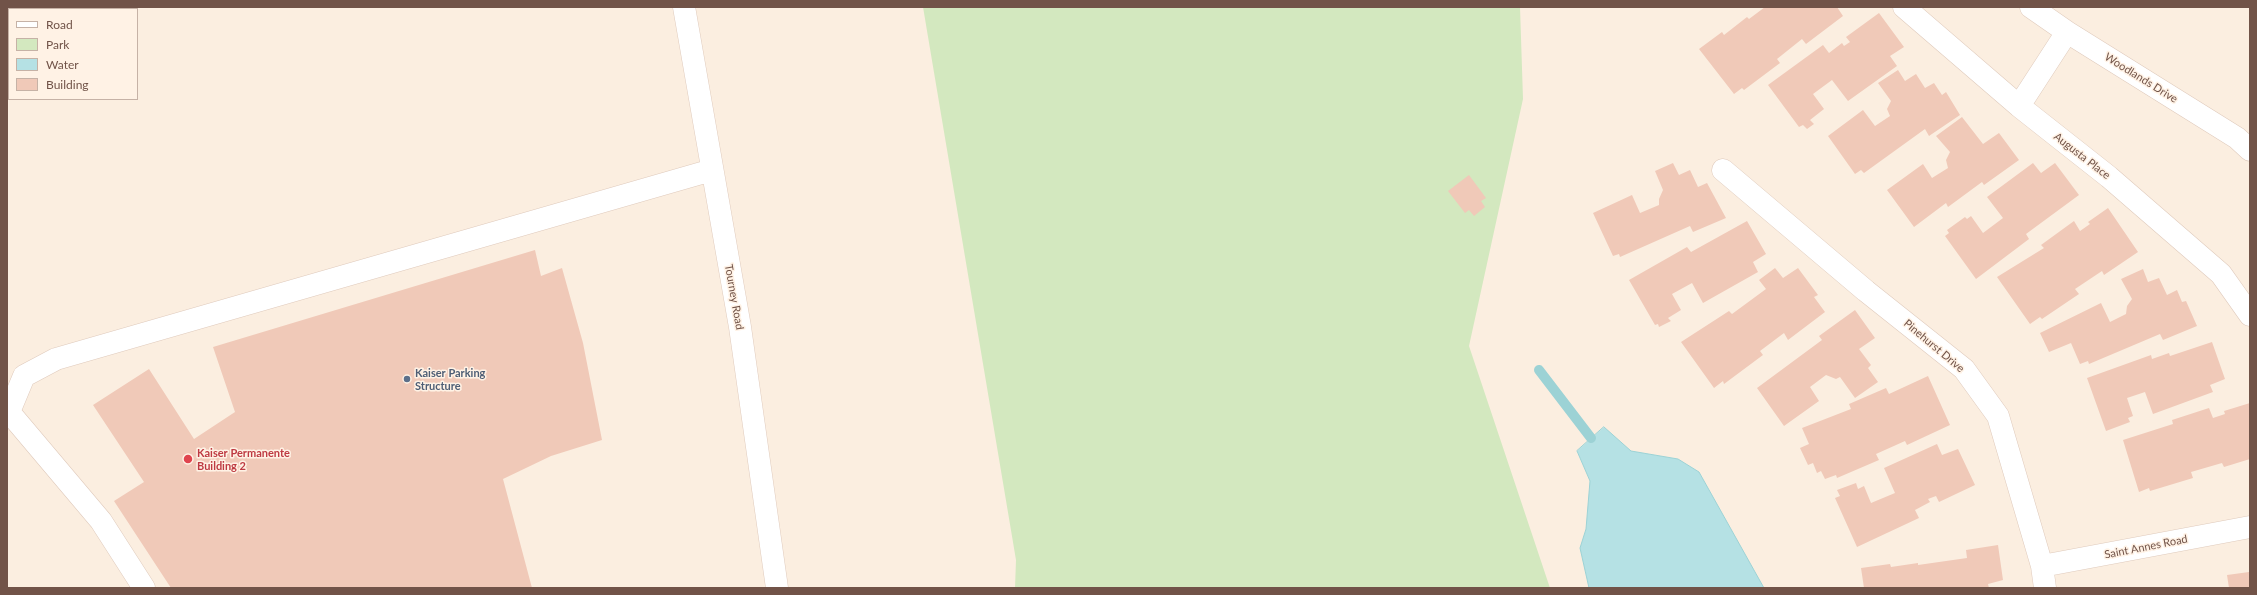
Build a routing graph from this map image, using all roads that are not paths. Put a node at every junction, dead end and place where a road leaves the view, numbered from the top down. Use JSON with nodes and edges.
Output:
{"nodes":[{"id":1,"x":684,"y":7,"type":"edge"},
{"id":2,"x":1904,"y":7,"type":"edge"},
{"id":3,"x":2031,"y":7,"type":"edge"},
{"id":4,"x":2067,"y":32,"type":"junction"},
{"id":5,"x":2019,"y":106,"type":"junction"},
{"id":6,"x":2250,"y":150,"type":"edge"},
{"id":7,"x":712,"y":170,"type":"junction"},
{"id":8,"x":1723,"y":170,"type":"dead end"},
{"id":9,"x":2250,"y":315,"type":"edge"},
{"id":10,"x":2250,"y":527,"type":"edge"},
{"id":11,"x":2042,"y":566,"type":"junction"},
{"id":12,"x":144,"y":588,"type":"edge"},
{"id":13,"x":777,"y":588,"type":"edge"},
{"id":14,"x":2045,"y":588,"type":"edge"}],
"edges":[{"from":1,"to":7,"type":"street","name":"Tourney Road"},
{"from":2,"to":5,"type":"street","name":"Augusta Place"},
{"from":3,"to":4,"type":"street","name":"Woodlands Drive"},
{"from":4,"to":5,"type":"street"},
{"from":4,"to":6,"type":"street","name":"Woodlands Drive"},
{"from":5,"to":9,"type":"street","name":"Augusta Place"},
{"from":7,"to":12,"type":"street"},
{"from":7,"to":13,"type":"street","name":"Tourney Road"},
{"from":8,"to":11,"type":"street","name":"Pinehurst Drive"},
{"from":10,"to":11,"type":"street","name":"Saint Annes Road"},
{"from":11,"to":14,"type":"street","name":"Pinehurst Drive"}]}
